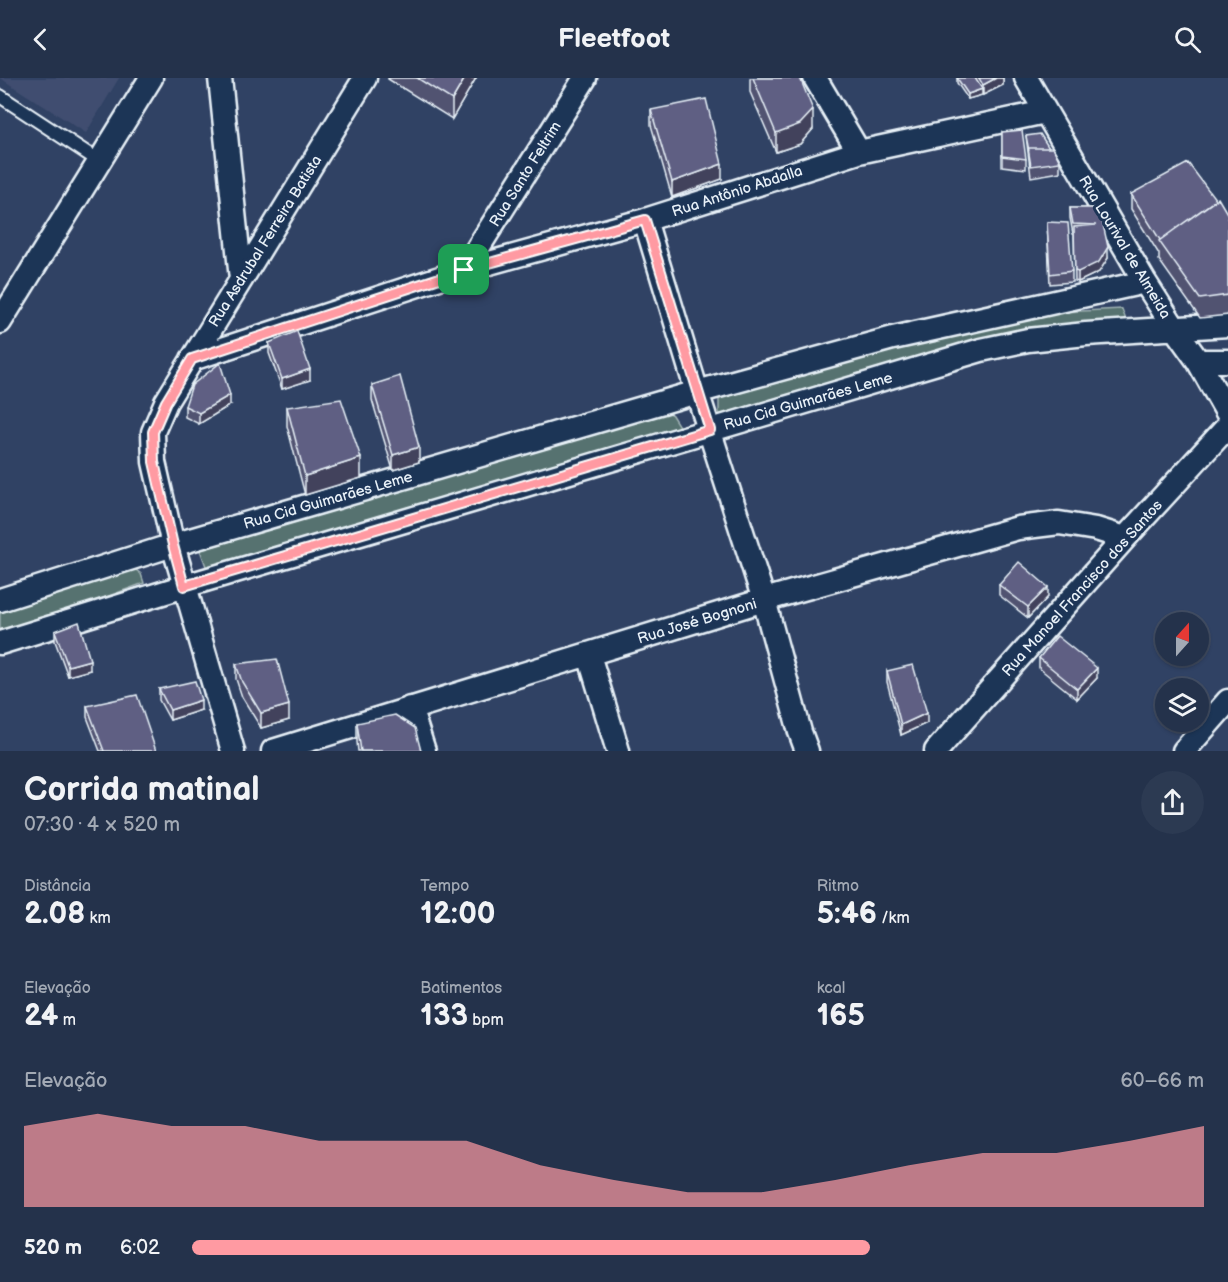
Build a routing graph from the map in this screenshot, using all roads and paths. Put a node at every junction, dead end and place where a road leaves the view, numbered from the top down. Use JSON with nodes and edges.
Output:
{"nodes":[{"id":1,"x":151,"y":78,"type":"edge"},
{"id":2,"x":220,"y":78,"type":"edge"},
{"id":3,"x":365,"y":78,"type":"edge"},
{"id":4,"x":585,"y":78,"type":"edge"},
{"id":5,"x":815,"y":78,"type":"edge"},
{"id":6,"x":1026,"y":78,"type":"edge"},
{"id":7,"x":0,"y":96,"type":"edge"},
{"id":8,"x":1045,"y":112,"type":"junction"},
{"id":9,"x":859,"y":152,"type":"junction"},
{"id":10,"x":99,"y":161,"type":"junction"},
{"id":11,"x":645,"y":220,"type":"junction"},
{"id":12,"x":464,"y":270,"type":"junction"},
{"id":13,"x":241,"y":279,"type":"junction"},
{"id":14,"x":1145,"y":282,"type":"junction"},
{"id":15,"x":0,"y":322,"type":"edge"},
{"id":16,"x":1228,"y":325,"type":"edge"},
{"id":17,"x":1174,"y":329,"type":"junction"},
{"id":18,"x":192,"y":359,"type":"junction"},
{"id":19,"x":1198,"y":361,"type":"junction"},
{"id":20,"x":1228,"y":361,"type":"edge"},
{"id":21,"x":697,"y":392,"type":"junction"},
{"id":22,"x":1228,"y":414,"type":"edge"},
{"id":23,"x":1228,"y":426,"type":"edge"},
{"id":24,"x":710,"y":430,"type":"junction"},
{"id":25,"x":1125,"y":538,"type":"junction"},
{"id":26,"x":173,"y":545,"type":"junction"},
{"id":27,"x":184,"y":586,"type":"junction"},
{"id":28,"x":0,"y":600,"type":"edge"},
{"id":29,"x":764,"y":600,"type":"junction"},
{"id":30,"x":0,"y":643,"type":"edge"},
{"id":31,"x":589,"y":655,"type":"junction"},
{"id":32,"x":1228,"y":701,"type":"edge"},
{"id":33,"x":410,"y":708,"type":"junction"},
{"id":34,"x":233,"y":751,"type":"edge"},
{"id":35,"x":273,"y":751,"type":"edge"},
{"id":36,"x":424,"y":751,"type":"edge"},
{"id":37,"x":618,"y":751,"type":"edge"},
{"id":38,"x":807,"y":751,"type":"edge"},
{"id":39,"x":936,"y":751,"type":"edge"},
{"id":40,"x":1184,"y":751,"type":"edge"}],
"edges":[{"from":1,"to":10,"type":"street"},
{"from":2,"to":13,"type":"street"},
{"from":3,"to":13,"type":"street","name":"Rua Asdrubal Ferreira Batista"},
{"from":4,"to":12,"type":"street","name":"Rua Santo Feltrim"},
{"from":5,"to":9,"type":"street"},
{"from":6,"to":8,"type":"street","name":"Rua Lourival de Almeida"},
{"from":7,"to":10,"type":"lane"},
{"from":8,"to":9,"type":"street","name":"Rua Antônio Abdalla"},
{"from":8,"to":14,"type":"street","name":"Rua Lourival de Almeida"},
{"from":9,"to":11,"type":"street","name":"Rua Antônio Abdalla"},
{"from":10,"to":15,"type":"street"},
{"from":11,"to":12,"type":"street","name":"Rua Antônio Abdalla"},
{"from":11,"to":21,"type":"street"},
{"from":12,"to":18,"type":"street","name":"Rua Antônio Abdalla"},
{"from":13,"to":18,"type":"street","name":"Rua Asdrubal Ferreira Batista"},
{"from":14,"to":17,"type":"street","name":"Rua Lourival de Almeida"},
{"from":14,"to":21,"type":"street","name":"Rua Cid Guimarães Leme"},
{"from":16,"to":17,"type":"street","name":"Rua Cid Guimarães Leme"},
{"from":17,"to":19,"type":"street","name":"Rua Lourival de Almeida"},
{"from":17,"to":24,"type":"street","name":"Rua Cid Guimarães Leme"},
{"from":18,"to":26,"type":"street","name":"Rua Asdrubal Ferreira Batista"},
{"from":19,"to":20,"type":"street"},
{"from":19,"to":22,"type":"street","name":"Rua Lourival de Almeida"},
{"from":21,"to":24,"type":"street"},
{"from":21,"to":26,"type":"street","name":"Rua Cid Guimarães Leme"},
{"from":23,"to":25,"type":"street","name":"Rua Manoel Francisco dos Santos"},
{"from":24,"to":27,"type":"street","name":"Rua Cid Guimarães Leme"},
{"from":24,"to":29,"type":"street"},
{"from":25,"to":29,"type":"street","name":"Rua José Bognoni"},
{"from":25,"to":39,"type":"street","name":"Rua Manoel Francisco dos Santos"},
{"from":26,"to":27,"type":"street","name":"Rua Asdrubal Ferreira Batista"},
{"from":26,"to":28,"type":"street","name":"Rua Cid Guimarães Leme"},
{"from":27,"to":30,"type":"street","name":"Rua Cid Guimarães Leme"},
{"from":27,"to":34,"type":"street","name":"Rua Asdrubal Ferreira Batista"},
{"from":29,"to":31,"type":"street","name":"Rua José Bognoni"},
{"from":29,"to":38,"type":"street"},
{"from":31,"to":33,"type":"street","name":"Rua José Bognoni"},
{"from":31,"to":37,"type":"street"},
{"from":32,"to":40,"type":"street"},
{"from":33,"to":35,"type":"street","name":"Rua José Bognoni"},
{"from":33,"to":36,"type":"street"}]}
